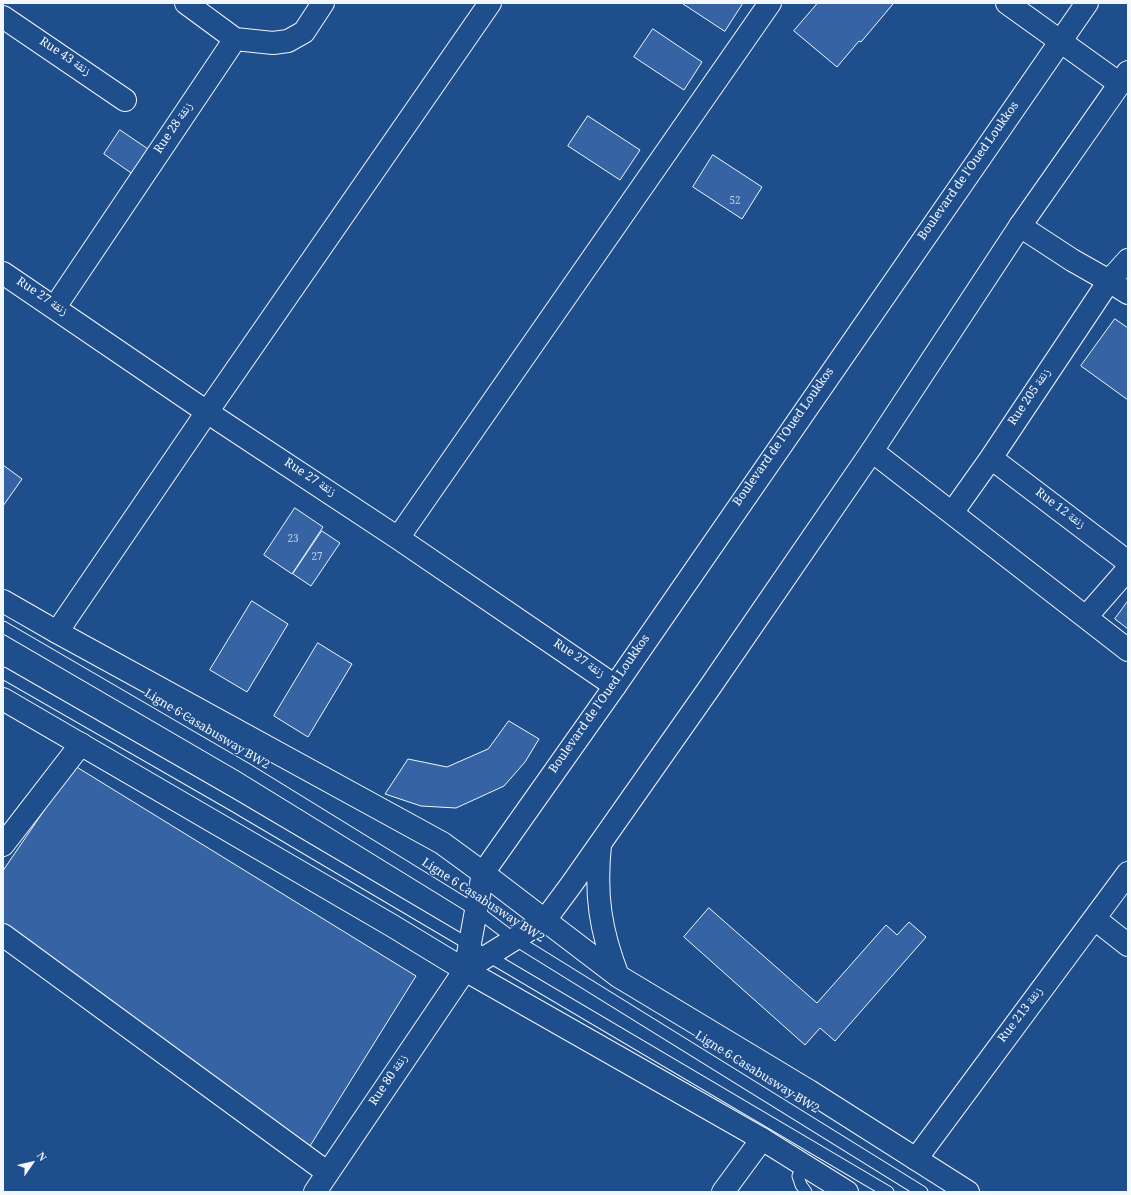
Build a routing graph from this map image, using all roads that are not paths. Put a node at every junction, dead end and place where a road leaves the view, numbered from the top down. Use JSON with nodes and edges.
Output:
{"nodes":[{"id":1,"x":186,"y":3,"type":"edge"},
{"id":2,"x":323,"y":3,"type":"edge"},
{"id":3,"x":490,"y":3,"type":"edge"},
{"id":4,"x":770,"y":3,"type":"edge"},
{"id":5,"x":1007,"y":3,"type":"edge"},
{"id":6,"x":1087,"y":3,"type":"edge"},
{"id":7,"x":3,"y":16,"type":"edge"},
{"id":8,"x":235,"y":39,"type":"junction"},
{"id":9,"x":1060,"y":41,"type":"junction"},
{"id":10,"x":1124,"y":78,"type":"edge"},
{"id":11,"x":124,"y":100,"type":"dead end"},
{"id":12,"x":1020,"y":226,"type":"junction"},
{"id":13,"x":1128,"y":260,"type":"edge"},
{"id":14,"x":3,"y":273,"type":"edge"},
{"id":15,"x":1109,"y":281,"type":"junction"},
{"id":16,"x":1128,"y":293,"type":"edge"},
{"id":17,"x":55,"y":307,"type":"junction"},
{"id":18,"x":207,"y":412,"type":"junction"},
{"id":19,"x":872,"y":451,"type":"junction"},
{"id":20,"x":991,"y":458,"type":"junction"},
{"id":21,"x":952,"y":514,"type":"junction"},
{"id":22,"x":398,"y":538,"type":"junction"},
{"id":23,"x":1128,"y":562,"type":"edge"},
{"id":24,"x":1128,"y":568,"type":"edge"},
{"id":25,"x":3,"y":601,"type":"edge"},
{"id":26,"x":1086,"y":617,"type":"junction"},
{"id":27,"x":3,"y":627,"type":"edge"},
{"id":28,"x":57,"y":632,"type":"junction"},
{"id":29,"x":1128,"y":650,"type":"edge"},
{"id":30,"x":3,"y":673,"type":"edge"},
{"id":31,"x":615,"y":686,"type":"junction"},
{"id":32,"x":3,"y":700,"type":"edge"},
{"id":33,"x":81,"y":744,"type":"junction"},
{"id":34,"x":3,"y":845,"type":"edge"},
{"id":35,"x":600,"y":845,"type":"junction"},
{"id":36,"x":483,"y":873,"type":"junction"},
{"id":37,"x":1128,"y":873,"type":"edge"},
{"id":38,"x":477,"y":911,"type":"junction"},
{"id":39,"x":1095,"y":919,"type":"junction"},
{"id":40,"x":546,"y":920,"type":"junction"},
{"id":41,"x":3,"y":935,"type":"edge"},
{"id":42,"x":514,"y":939,"type":"junction"},
{"id":43,"x":1128,"y":945,"type":"edge"},
{"id":44,"x":479,"y":951,"type":"junction"},
{"id":45,"x":465,"y":970,"type":"junction"},
{"id":46,"x":618,"y":976,"type":"junction"},
{"id":47,"x":762,"y":1139,"type":"junction"},
{"id":48,"x":916,"y":1159,"type":"junction"},
{"id":49,"x":803,"y":1165,"type":"junction"},
{"id":50,"x":328,"y":1173,"type":"junction"},
{"id":51,"x":315,"y":1192,"type":"edge"},
{"id":52,"x":723,"y":1192,"type":"edge"},
{"id":53,"x":806,"y":1192,"type":"edge"},
{"id":54,"x":847,"y":1192,"type":"edge"},
{"id":55,"x":888,"y":1192,"type":"edge"},
{"id":56,"x":922,"y":1192,"type":"edge"},
{"id":57,"x":968,"y":1192,"type":"edge"}],
"edges":[{"from":1,"to":8,"type":"street"},
{"from":2,"to":8,"type":"street"},
{"from":3,"to":18,"type":"street"},
{"from":4,"to":22,"type":"street"},
{"from":5,"to":9,"type":"street"},
{"from":6,"to":9,"type":"street","name":"Boulevard de l'Oued Loukkos"},
{"from":7,"to":11,"type":"street","name":"Rue 43 زنقة"},
{"from":8,"to":17,"type":"street","name":"Rue 28 زنقة"},
{"from":9,"to":10,"type":"street"},
{"from":9,"to":31,"type":"street","name":"Boulevard de l'Oued Loukkos"},
{"from":10,"to":12,"type":"street"},
{"from":12,"to":15,"type":"street"},
{"from":12,"to":19,"type":"street"},
{"from":13,"to":15,"type":"street","name":"Rue 205 زنقة"},
{"from":14,"to":17,"type":"street","name":"Rue 27 زنقة"},
{"from":15,"to":16,"type":"street"},
{"from":15,"to":20,"type":"street","name":"Rue 205 زنقة"},
{"from":17,"to":18,"type":"street","name":"Rue 27 زنقة"},
{"from":18,"to":22,"type":"street","name":"Rue 27 زنقة"},
{"from":18,"to":28,"type":"street"},
{"from":19,"to":21,"type":"street"},
{"from":19,"to":35,"type":"street"},
{"from":20,"to":21,"type":"street","name":"Rue 205 زنقة"},
{"from":20,"to":23,"type":"street","name":"Rue 12 زنقة"},
{"from":21,"to":26,"type":"street"},
{"from":22,"to":31,"type":"street","name":"Rue 27 زنقة"},
{"from":24,"to":26,"type":"street"},
{"from":25,"to":28,"type":"street"},
{"from":26,"to":29,"type":"street"},
{"from":27,"to":38,"type":"lane","name":"Ligne 6 Casabusway BW2"},
{"from":28,"to":36,"type":"street"},
{"from":30,"to":44,"type":"lane"},
{"from":31,"to":36,"type":"street","name":"Boulevard de l'Oued Loukkos"},
{"from":32,"to":33,"type":"street"},
{"from":33,"to":34,"type":"street"},
{"from":33,"to":45,"type":"street"},
{"from":35,"to":40,"type":"street"},
{"from":35,"to":46,"type":"street"},
{"from":36,"to":38,"type":"street"},
{"from":36,"to":40,"type":"street"},
{"from":37,"to":39,"type":"street","name":"Rue 213 زنقة"},
{"from":38,"to":42,"type":"lane","name":"Ligne 6 Casabusway BW2"},
{"from":38,"to":44,"type":"street"},
{"from":39,"to":43,"type":"street"},
{"from":39,"to":48,"type":"street","name":"Rue 213 زنقة"},
{"from":40,"to":42,"type":"street"},
{"from":40,"to":46,"type":"street"},
{"from":41,"to":50,"type":"street"},
{"from":42,"to":44,"type":"street"},
{"from":42,"to":56,"type":"lane","name":"Ligne 6 Casabusway BW2"},
{"from":44,"to":45,"type":"street"},
{"from":44,"to":55,"type":"lane"},
{"from":45,"to":47,"type":"street"},
{"from":45,"to":50,"type":"street","name":"Rue 80 زنقة"},
{"from":46,"to":48,"type":"street"},
{"from":47,"to":49,"type":"street"},
{"from":47,"to":52,"type":"street"},
{"from":48,"to":57,"type":"street"},
{"from":49,"to":53,"type":"lane"},
{"from":49,"to":54,"type":"street"},
{"from":50,"to":51,"type":"street","name":"Rue 80 زنقة"}]}
